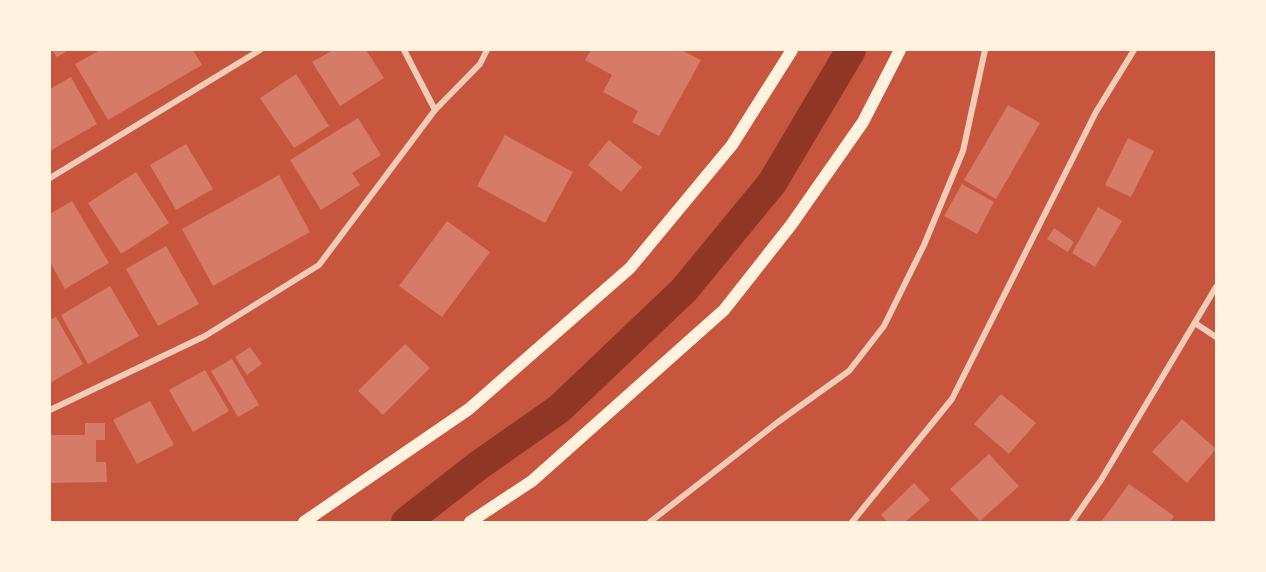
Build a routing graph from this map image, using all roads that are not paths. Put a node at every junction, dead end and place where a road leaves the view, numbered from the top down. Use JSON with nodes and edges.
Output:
{"nodes":[{"id":1,"x":260,"y":50,"type":"edge"},
{"id":2,"x":404,"y":50,"type":"edge"},
{"id":3,"x":487,"y":50,"type":"edge"},
{"id":4,"x":792,"y":50,"type":"edge"},
{"id":5,"x":900,"y":50,"type":"edge"},
{"id":6,"x":985,"y":50,"type":"edge"},
{"id":7,"x":1134,"y":50,"type":"edge"},
{"id":8,"x":435,"y":110,"type":"junction"},
{"id":9,"x":50,"y":178,"type":"edge"},
{"id":10,"x":1216,"y":287,"type":"edge"},
{"id":11,"x":1195,"y":323,"type":"junction"},
{"id":12,"x":1216,"y":337,"type":"edge"},
{"id":13,"x":50,"y":410,"type":"edge"},
{"id":14,"x":304,"y":522,"type":"edge"},
{"id":15,"x":470,"y":522,"type":"edge"},
{"id":16,"x":650,"y":522,"type":"edge"},
{"id":17,"x":852,"y":522,"type":"edge"},
{"id":18,"x":1072,"y":522,"type":"edge"}],
"edges":[{"from":1,"to":9,"type":"street"},
{"from":2,"to":8,"type":"street"},
{"from":3,"to":8,"type":"street"},
{"from":4,"to":14,"type":"main road"},
{"from":5,"to":15,"type":"main road"},
{"from":6,"to":16,"type":"street"},
{"from":7,"to":17,"type":"street"},
{"from":8,"to":13,"type":"street"},
{"from":10,"to":11,"type":"street"},
{"from":11,"to":12,"type":"street"},
{"from":11,"to":18,"type":"street"}]}
